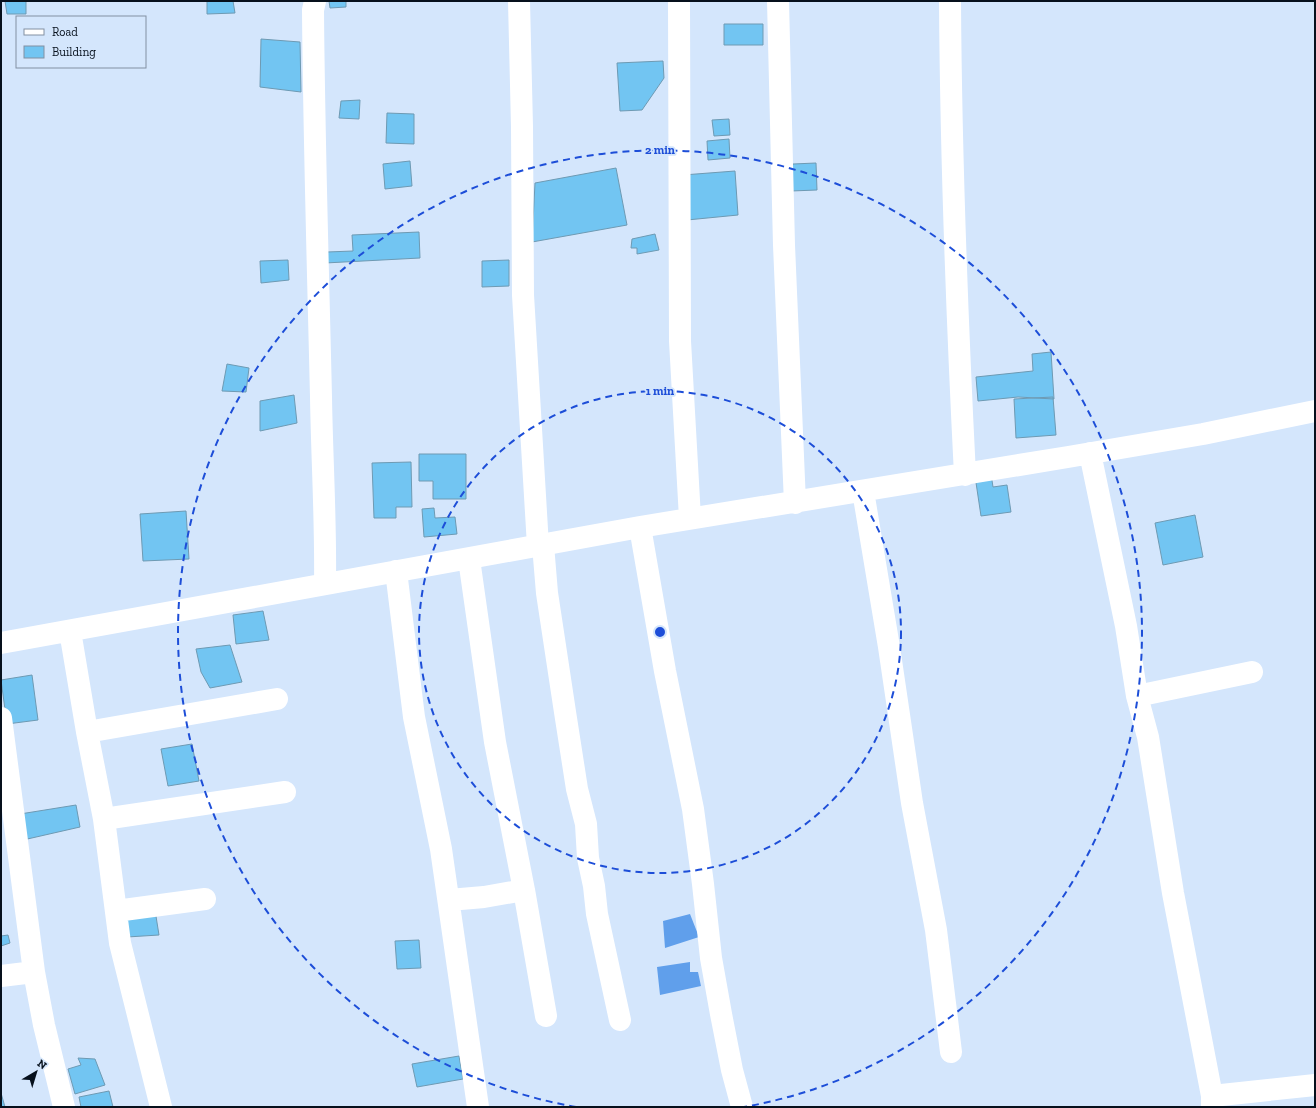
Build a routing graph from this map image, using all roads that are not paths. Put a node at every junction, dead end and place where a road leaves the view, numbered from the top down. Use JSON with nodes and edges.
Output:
{"nodes":[{"id":1,"x":315,"y":1,"type":"edge"},
{"id":2,"x":519,"y":1,"type":"edge"},
{"id":3,"x":679,"y":1,"type":"edge"},
{"id":4,"x":778,"y":1,"type":"edge"},
{"id":5,"x":950,"y":1,"type":"edge"},
{"id":6,"x":1315,"y":411,"type":"edge"},
{"id":7,"x":1090,"y":453,"type":"junction"},
{"id":8,"x":965,"y":475,"type":"junction"},
{"id":9,"x":863,"y":491,"type":"junction"},
{"id":10,"x":795,"y":502,"type":"junction"},
{"id":11,"x":690,"y":518,"type":"junction"},
{"id":12,"x":640,"y":527,"type":"junction"},
{"id":13,"x":541,"y":546,"type":"junction"},
{"id":14,"x":469,"y":559,"type":"junction"},
{"id":15,"x":396,"y":571,"type":"junction"},
{"id":16,"x":325,"y":584,"type":"junction"},
{"id":17,"x":70,"y":631,"type":"junction"},
{"id":18,"x":1,"y":643,"type":"edge"},
{"id":19,"x":1252,"y":672,"type":"dead end"},
{"id":20,"x":1137,"y":696,"type":"junction"},
{"id":21,"x":277,"y":699,"type":"dead end"},
{"id":22,"x":1,"y":718,"type":"edge"},
{"id":23,"x":87,"y":732,"type":"junction"},
{"id":24,"x":285,"y":792,"type":"dead end"},
{"id":25,"x":104,"y":819,"type":"junction"},
{"id":26,"x":524,"y":890,"type":"junction"},
{"id":27,"x":205,"y":899,"type":"dead end"},
{"id":28,"x":449,"y":900,"type":"junction"},
{"id":29,"x":116,"y":912,"type":"junction"},
{"id":30,"x":34,"y":972,"type":"junction"},
{"id":31,"x":1,"y":976,"type":"edge"},
{"id":32,"x":546,"y":1016,"type":"dead end"},
{"id":33,"x":620,"y":1020,"type":"dead end"},
{"id":34,"x":951,"y":1052,"type":"dead end"},
{"id":35,"x":1315,"y":1085,"type":"edge"},
{"id":36,"x":1212,"y":1102,"type":"edge"},
{"id":37,"x":64,"y":1107,"type":"edge"},
{"id":38,"x":161,"y":1107,"type":"edge"},
{"id":39,"x":478,"y":1107,"type":"edge"},
{"id":40,"x":742,"y":1107,"type":"edge"}],
"edges":[{"from":1,"to":16,"type":"street"},
{"from":2,"to":13,"type":"street"},
{"from":3,"to":11,"type":"street"},
{"from":4,"to":10,"type":"street"},
{"from":5,"to":8,"type":"street"},
{"from":6,"to":7,"type":"street"},
{"from":7,"to":8,"type":"street"},
{"from":7,"to":20,"type":"street"},
{"from":8,"to":9,"type":"street"},
{"from":9,"to":10,"type":"street"},
{"from":9,"to":34,"type":"street"},
{"from":10,"to":11,"type":"street"},
{"from":11,"to":12,"type":"street"},
{"from":12,"to":13,"type":"street"},
{"from":12,"to":40,"type":"street"},
{"from":13,"to":14,"type":"street"},
{"from":13,"to":33,"type":"street"},
{"from":14,"to":15,"type":"street"},
{"from":14,"to":26,"type":"street"},
{"from":15,"to":16,"type":"street"},
{"from":15,"to":28,"type":"street"},
{"from":16,"to":17,"type":"street"},
{"from":17,"to":18,"type":"street"},
{"from":17,"to":23,"type":"street"},
{"from":19,"to":20,"type":"street"},
{"from":20,"to":36,"type":"street"},
{"from":21,"to":23,"type":"street"},
{"from":22,"to":30,"type":"street"},
{"from":23,"to":25,"type":"street"},
{"from":24,"to":25,"type":"street"},
{"from":25,"to":29,"type":"street"},
{"from":26,"to":28,"type":"street"},
{"from":26,"to":32,"type":"street"},
{"from":27,"to":29,"type":"street"},
{"from":28,"to":39,"type":"street"},
{"from":29,"to":38,"type":"street"},
{"from":30,"to":31,"type":"street"},
{"from":30,"to":37,"type":"street"},
{"from":35,"to":36,"type":"street"}]}
